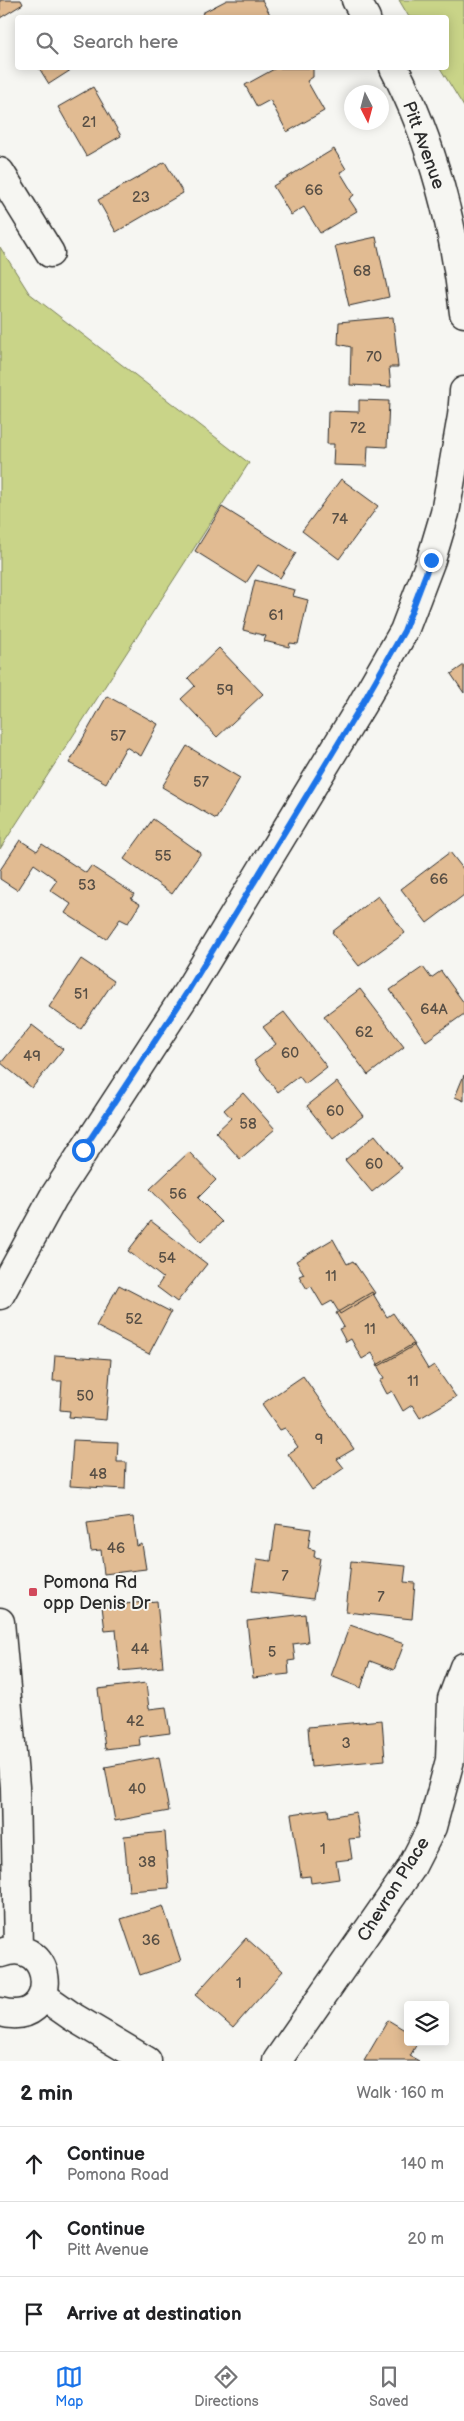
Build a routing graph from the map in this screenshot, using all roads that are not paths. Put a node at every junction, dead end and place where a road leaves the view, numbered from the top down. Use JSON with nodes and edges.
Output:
{"nodes":[{"id":1,"x":356,"y":0,"type":"edge"},
{"id":2,"x":364,"y":15,"type":"edge"},
{"id":3,"x":395,"y":70,"type":"edge"},
{"id":4,"x":0,"y":172,"type":"edge"},
{"id":5,"x":457,"y":229,"type":"edge"},
{"id":6,"x":50,"y":253,"type":"dead end"},
{"id":7,"x":464,"y":313,"type":"edge"},
{"id":8,"x":464,"y":391,"type":"edge"},
{"id":9,"x":0,"y":1295,"type":"edge"},
{"id":10,"x":0,"y":1622,"type":"edge"},
{"id":11,"x":464,"y":1667,"type":"edge"},
{"id":12,"x":9,"y":1952,"type":"edge"},
{"id":13,"x":43,"y":1996,"type":"junction"},
{"id":14,"x":0,"y":2012,"type":"edge"},
{"id":15,"x":147,"y":2061,"type":"edge"},
{"id":16,"x":277,"y":2061,"type":"edge"}],
"edges":[{"from":1,"to":2,"type":"street"},
{"from":3,"to":5,"type":"street","name":"Pitt Avenue"},
{"from":4,"to":6,"type":"street"},
{"from":5,"to":7,"type":"street","name":"Pitt Avenue"},
{"from":8,"to":9,"type":"street"},
{"from":10,"to":12,"type":"street"},
{"from":11,"to":16,"type":"street","name":"Chevron Place"},
{"from":12,"to":13,"type":"street"},
{"from":13,"to":14,"type":"street"},
{"from":13,"to":15,"type":"street"}]}
